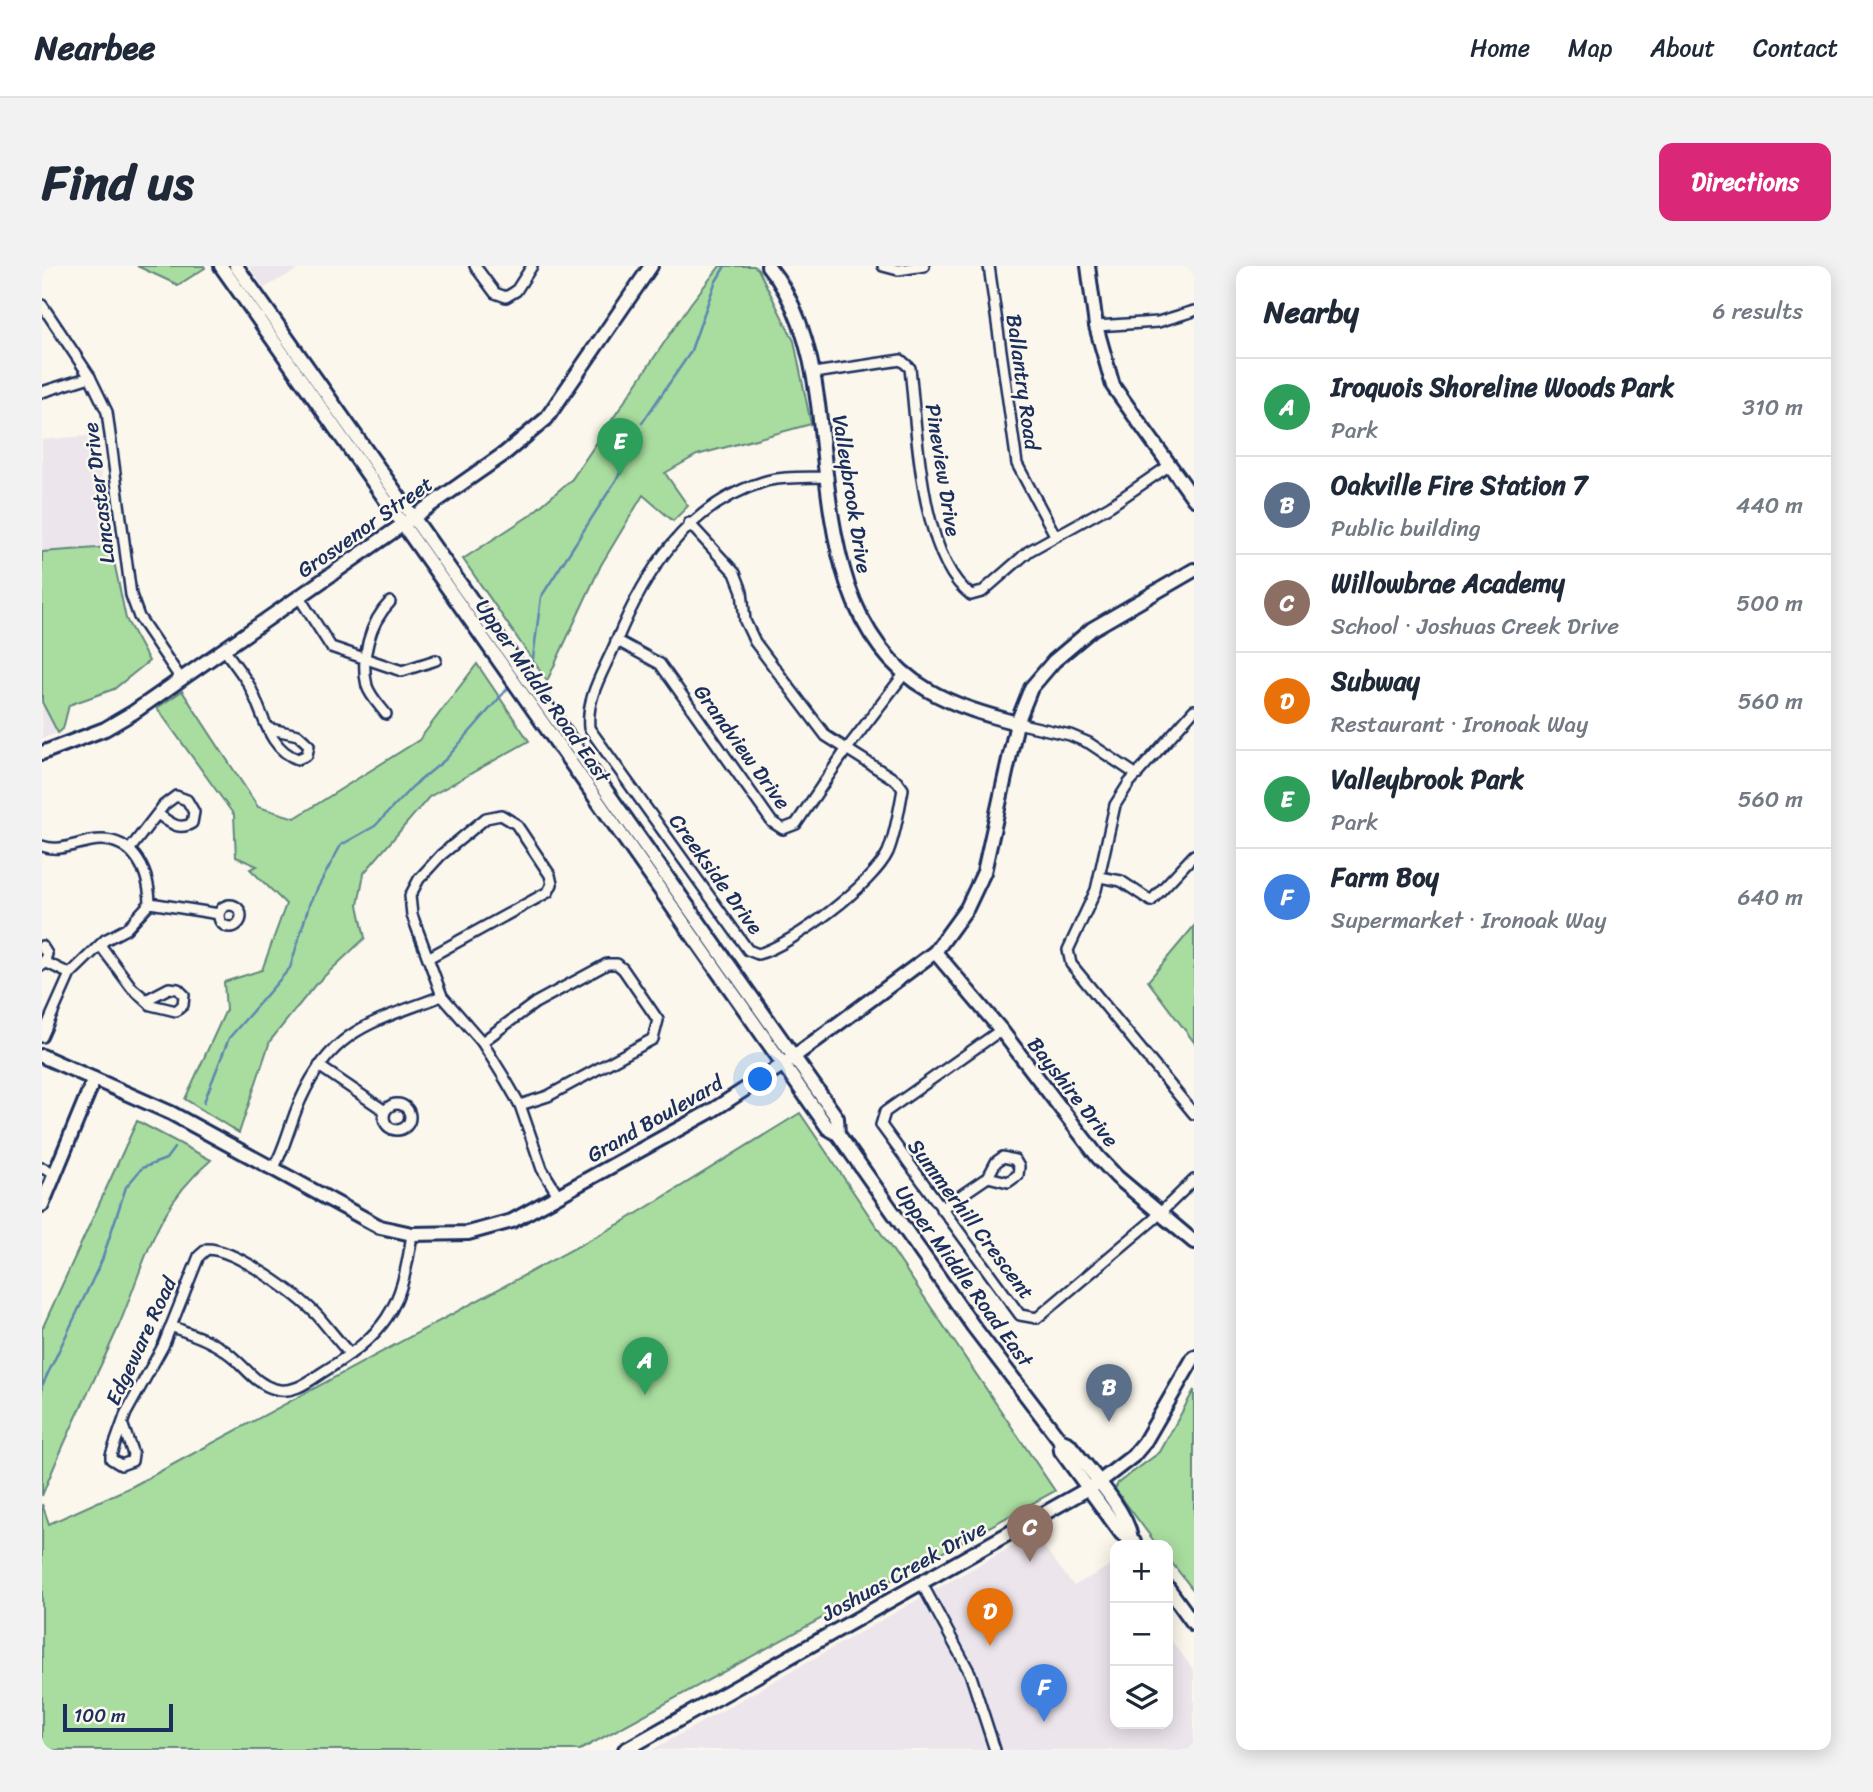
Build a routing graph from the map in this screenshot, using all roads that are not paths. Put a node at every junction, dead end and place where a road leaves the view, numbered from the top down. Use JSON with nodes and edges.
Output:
{"nodes":[{"id":1,"x":221,"y":266,"type":"edge"},
{"id":2,"x":236,"y":266,"type":"edge"},
{"id":3,"x":475,"y":266,"type":"edge"},
{"id":4,"x":533,"y":266,"type":"edge"},
{"id":5,"x":651,"y":266,"type":"edge"},
{"id":6,"x":768,"y":266,"type":"edge"},
{"id":7,"x":883,"y":266,"type":"edge"},
{"id":8,"x":924,"y":266,"type":"edge"},
{"id":9,"x":989,"y":266,"type":"edge"},
{"id":10,"x":1087,"y":266,"type":"edge"},
{"id":11,"x":42,"y":305,"type":"edge"},
{"id":12,"x":1194,"y":311,"type":"edge"},
{"id":13,"x":1097,"y":326,"type":"junction"},
{"id":14,"x":814,"y":373,"type":"junction"},
{"id":15,"x":90,"y":377,"type":"junction"},
{"id":16,"x":42,"y":392,"type":"edge"},
{"id":17,"x":1170,"y":465,"type":"junction"},
{"id":18,"x":828,"y":477,"type":"junction"},
{"id":19,"x":1194,"y":499,"type":"edge"},
{"id":20,"x":407,"y":521,"type":"junction"},
{"id":21,"x":689,"y":523,"type":"junction"},
{"id":22,"x":1055,"y":535,"type":"junction"},
{"id":23,"x":1194,"y":570,"type":"edge"},
{"id":24,"x":299,"y":597,"type":"junction"},
{"id":25,"x":390,"y":602,"type":"dead end"},
{"id":26,"x":617,"y":640,"type":"junction"},
{"id":27,"x":225,"y":649,"type":"junction"},
{"id":28,"x":364,"y":659,"type":"junction"},
{"id":29,"x":436,"y":660,"type":"dead end"},
{"id":30,"x":905,"y":673,"type":"junction"},
{"id":31,"x":181,"y":679,"type":"junction"},
{"id":32,"x":1194,"y":710,"type":"edge"},
{"id":33,"x":386,"y":714,"type":"dead end"},
{"id":34,"x":1017,"y":723,"type":"junction"},
{"id":35,"x":271,"y":729,"type":"dead end"},
{"id":36,"x":846,"y":750,"type":"junction"},
{"id":37,"x":42,"y":753,"type":"edge"},
{"id":38,"x":1138,"y":775,"type":"junction"},
{"id":39,"x":159,"y":815,"type":"dead end"},
{"id":40,"x":42,"y":846,"type":"edge"},
{"id":41,"x":130,"y":849,"type":"junction"},
{"id":42,"x":1194,"y":855,"type":"edge"},
{"id":43,"x":1100,"y":877,"type":"junction"},
{"id":44,"x":149,"y":903,"type":"junction"},
{"id":45,"x":219,"y":914,"type":"dead end"},
{"id":46,"x":100,"y":944,"type":"junction"},
{"id":47,"x":42,"y":946,"type":"edge"},
{"id":48,"x":935,"y":952,"type":"junction"},
{"id":49,"x":428,"y":958,"type":"junction"},
{"id":50,"x":44,"y":964,"type":"edge"},
{"id":51,"x":70,"y":974,"type":"junction"},
{"id":52,"x":442,"y":996,"type":"junction"},
{"id":53,"x":146,"y":1000,"type":"dead end"},
{"id":54,"x":1001,"y":1030,"type":"junction"},
{"id":55,"x":42,"y":1037,"type":"edge"},
{"id":56,"x":482,"y":1042,"type":"junction"},
{"id":57,"x":42,"y":1056,"type":"edge"},
{"id":58,"x":788,"y":1061,"type":"junction"},
{"id":59,"x":319,"y":1066,"type":"junction"},
{"id":60,"x":94,"y":1079,"type":"junction"},
{"id":61,"x":520,"y":1105,"type":"junction"},
{"id":62,"x":385,"y":1111,"type":"dead end"},
{"id":63,"x":1194,"y":1114,"type":"edge"},
{"id":64,"x":273,"y":1169,"type":"junction"},
{"id":65,"x":48,"y":1171,"type":"edge"},
{"id":66,"x":988,"y":1177,"type":"dead end"},
{"id":67,"x":1194,"y":1180,"type":"edge"},
{"id":68,"x":558,"y":1195,"type":"junction"},
{"id":69,"x":42,"y":1205,"type":"edge"},
{"id":70,"x":941,"y":1209,"type":"junction"},
{"id":71,"x":1159,"y":1214,"type":"junction"},
{"id":72,"x":412,"y":1234,"type":"junction"},
{"id":73,"x":1194,"y":1242,"type":"edge"},
{"id":74,"x":171,"y":1326,"type":"junction"},
{"id":75,"x":351,"y":1354,"type":"junction"},
{"id":76,"x":1194,"y":1357,"type":"edge"},
{"id":77,"x":123,"y":1426,"type":"dead end"},
{"id":78,"x":1093,"y":1485,"type":"junction"},
{"id":79,"x":1134,"y":1540,"type":"edge"},
{"id":80,"x":921,"y":1582,"type":"junction"},
{"id":81,"x":1173,"y":1595,"type":"edge"},
{"id":82,"x":1194,"y":1624,"type":"edge"},
{"id":83,"x":625,"y":1750,"type":"edge"},
{"id":84,"x":995,"y":1750,"type":"edge"}],
"edges":[{"from":1,"to":20,"type":"street","name":"Upper Middle Road East"},
{"from":2,"to":20,"type":"street","name":"Upper Middle Road East"},
{"from":3,"to":4,"type":"street"},
{"from":5,"to":20,"type":"street","name":"Grosvenor Street"},
{"from":6,"to":14,"type":"street","name":"Valleybrook Drive"},
{"from":7,"to":8,"type":"street"},
{"from":9,"to":22,"type":"street","name":"Ballantry Road"},
{"from":10,"to":13,"type":"street"},
{"from":11,"to":15,"type":"street","name":"Lancaster Drive"},
{"from":12,"to":13,"type":"street"},
{"from":13,"to":17,"type":"street"},
{"from":14,"to":18,"type":"street","name":"Valleybrook Drive"},
{"from":14,"to":22,"type":"street","name":"Pineview Drive"},
{"from":15,"to":16,"type":"street"},
{"from":15,"to":31,"type":"street","name":"Lancaster Drive"},
{"from":17,"to":19,"type":"street"},
{"from":17,"to":22,"type":"street","name":"Pineview Drive"},
{"from":18,"to":21,"type":"street","name":"Creekside Drive"},
{"from":18,"to":30,"type":"street","name":"Valleybrook Drive"},
{"from":20,"to":24,"type":"street","name":"Grosvenor Street"},
{"from":20,"to":58,"type":"street","name":"Upper Middle Road East"},
{"from":21,"to":26,"type":"street","name":"Creekside Drive"},
{"from":21,"to":36,"type":"street","name":"Creekside Drive"},
{"from":23,"to":34,"type":"street","name":"Grand Boulevard"},
{"from":24,"to":27,"type":"street","name":"Grosvenor Street"},
{"from":24,"to":28,"type":"street"},
{"from":25,"to":28,"type":"street"},
{"from":26,"to":36,"type":"street","name":"Grandview Drive"},
{"from":26,"to":36,"type":"street","name":"Creekside Drive"},
{"from":27,"to":31,"type":"street","name":"Grosvenor Street"},
{"from":27,"to":35,"type":"street"},
{"from":28,"to":29,"type":"street"},
{"from":28,"to":33,"type":"street"},
{"from":30,"to":34,"type":"street","name":"Valleybrook Drive"},
{"from":30,"to":36,"type":"street","name":"Grandview Drive"},
{"from":31,"to":37,"type":"street","name":"Grosvenor Street"},
{"from":32,"to":38,"type":"street"},
{"from":34,"to":38,"type":"street","name":"Valleybrook Drive"},
{"from":34,"to":48,"type":"street","name":"Grand Boulevard"},
{"from":38,"to":43,"type":"street"},
{"from":39,"to":41,"type":"street"},
{"from":40,"to":41,"type":"street"},
{"from":41,"to":44,"type":"street"},
{"from":42,"to":43,"type":"street"},
{"from":43,"to":63,"type":"street"},
{"from":44,"to":45,"type":"street"},
{"from":44,"to":46,"type":"street"},
{"from":46,"to":51,"type":"street"},
{"from":46,"to":53,"type":"street"},
{"from":47,"to":50,"type":"street"},
{"from":48,"to":54,"type":"street","name":"Bayshire Drive"},
{"from":48,"to":58,"type":"street","name":"Grand Boulevard"},
{"from":49,"to":49,"type":"street"},
{"from":49,"to":52,"type":"street"},
{"from":50,"to":51,"type":"street"},
{"from":51,"to":55,"type":"street"},
{"from":52,"to":56,"type":"street"},
{"from":52,"to":59,"type":"street"},
{"from":54,"to":70,"type":"street","name":"Summerhill Crescent"},
{"from":54,"to":71,"type":"street","name":"Bayshire Drive"},
{"from":56,"to":61,"type":"street"},
{"from":56,"to":61,"type":"street"},
{"from":57,"to":60,"type":"street","name":"Grand Boulevard"},
{"from":58,"to":68,"type":"street","name":"Grand Boulevard"},
{"from":58,"to":78,"type":"street","name":"Upper Middle Road East"},
{"from":59,"to":62,"type":"street"},
{"from":59,"to":64,"type":"street"},
{"from":60,"to":64,"type":"street","name":"Grand Boulevard"},
{"from":60,"to":65,"type":"street"},
{"from":61,"to":68,"type":"street"},
{"from":64,"to":72,"type":"street","name":"Grand Boulevard"},
{"from":65,"to":69,"type":"street"},
{"from":66,"to":70,"type":"street"},
{"from":67,"to":71,"type":"street"},
{"from":68,"to":72,"type":"street","name":"Grand Boulevard"},
{"from":70,"to":71,"type":"street","name":"Summerhill Crescent"},
{"from":71,"to":73,"type":"street","name":"Bayshire Drive"},
{"from":72,"to":75,"type":"street"},
{"from":74,"to":75,"type":"street"},
{"from":74,"to":75,"type":"street","name":"Edgeware Road"},
{"from":74,"to":77,"type":"street","name":"Edgeware Road"},
{"from":76,"to":78,"type":"street","name":"Joshuas Creek Drive"},
{"from":78,"to":79,"type":"street","name":"Upper Middle Road East"},
{"from":78,"to":80,"type":"street","name":"Joshuas Creek Drive"},
{"from":80,"to":83,"type":"street","name":"Joshuas Creek Drive"},
{"from":80,"to":84,"type":"street"},
{"from":81,"to":82,"type":"street"}]}
